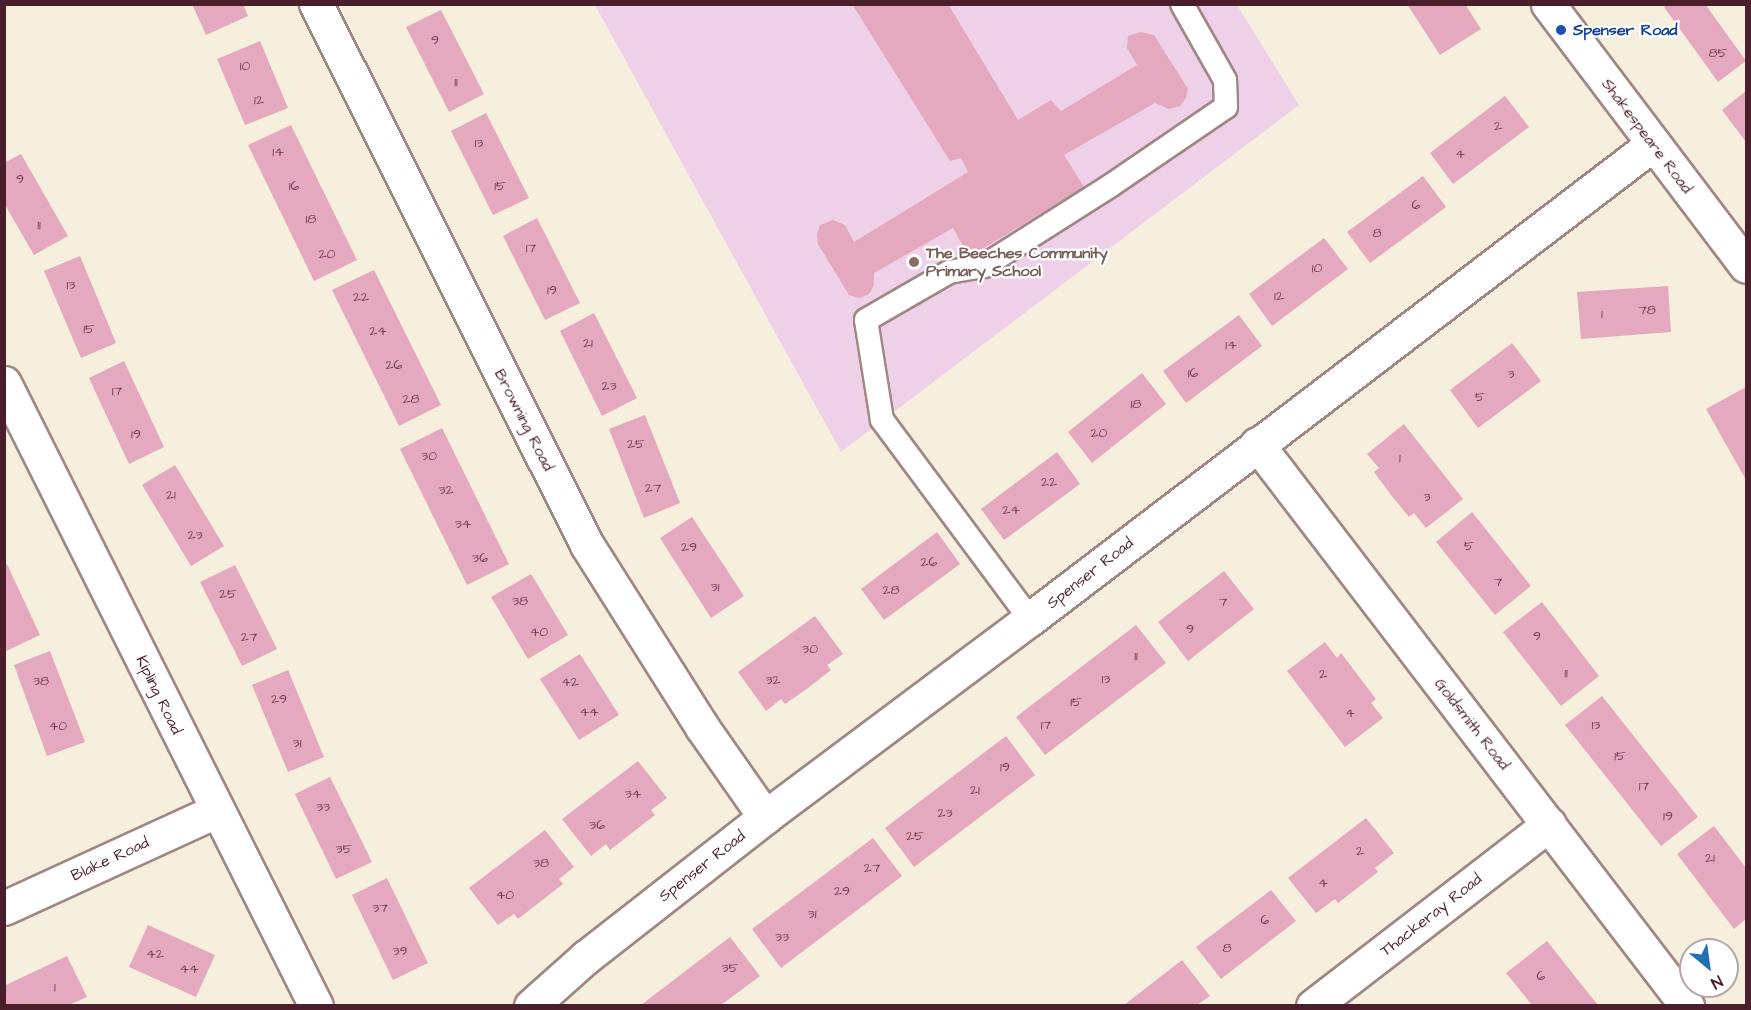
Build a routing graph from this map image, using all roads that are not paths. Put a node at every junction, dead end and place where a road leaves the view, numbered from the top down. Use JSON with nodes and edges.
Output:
{"nodes":[{"id":1,"x":316,"y":4,"type":"edge"},
{"id":2,"x":1182,"y":4,"type":"edge"},
{"id":3,"x":1548,"y":4,"type":"edge"},
{"id":4,"x":1653,"y":144,"type":"junction"},
{"id":5,"x":1746,"y":266,"type":"edge"},
{"id":6,"x":4,"y":383,"type":"edge"},
{"id":7,"x":1257,"y":444,"type":"junction"},
{"id":8,"x":1030,"y":619,"type":"junction"},
{"id":9,"x":216,"y":811,"type":"junction"},
{"id":10,"x":765,"y":817,"type":"junction"},
{"id":11,"x":1549,"y":824,"type":"junction"},
{"id":12,"x":4,"y":908,"type":"edge"},
{"id":13,"x":316,"y":1005,"type":"edge"},
{"id":14,"x":531,"y":1005,"type":"edge"},
{"id":15,"x":1313,"y":1005,"type":"edge"},
{"id":16,"x":1687,"y":1005,"type":"edge"}],
"edges":[{"from":1,"to":10,"type":"street","name":"Browning Road"},
{"from":2,"to":8,"type":"lane"},
{"from":3,"to":4,"type":"street","name":"Shakespeare Road"},
{"from":4,"to":5,"type":"street","name":"Shakespeare Road"},
{"from":4,"to":7,"type":"street","name":"Spenser Road"},
{"from":6,"to":9,"type":"street","name":"Kipling Road"},
{"from":7,"to":8,"type":"street","name":"Spenser Road"},
{"from":7,"to":11,"type":"street","name":"Goldsmith Road"},
{"from":8,"to":10,"type":"street","name":"Spenser Road"},
{"from":9,"to":12,"type":"street","name":"Blake Road"},
{"from":9,"to":13,"type":"street","name":"Kipling Road"},
{"from":10,"to":14,"type":"street","name":"Spenser Road"},
{"from":11,"to":15,"type":"street","name":"Thackeray Road"},
{"from":11,"to":16,"type":"street","name":"Goldsmith Road"}]}
